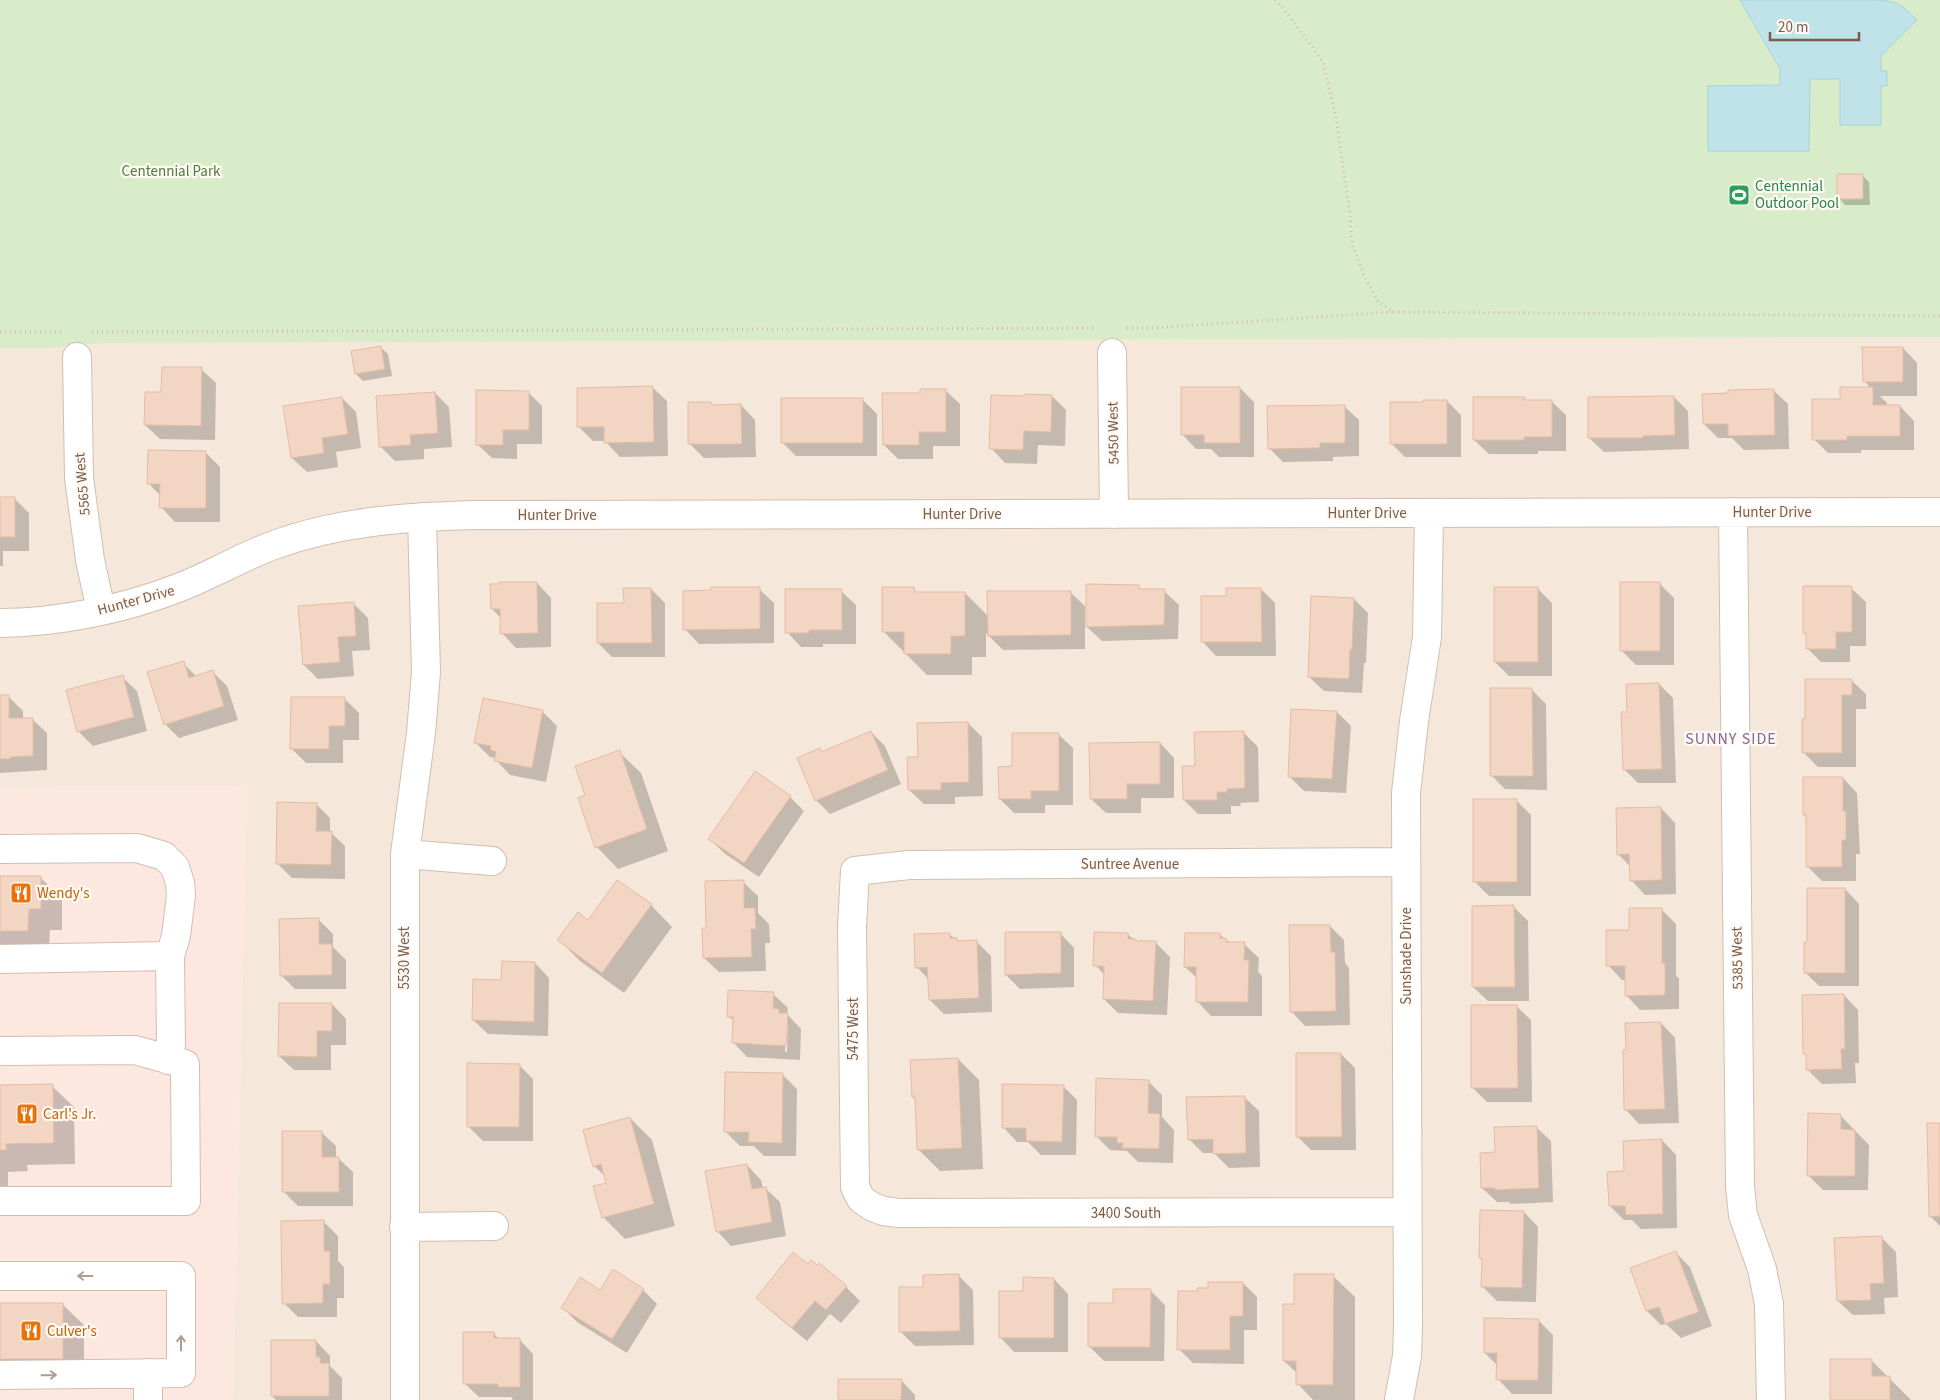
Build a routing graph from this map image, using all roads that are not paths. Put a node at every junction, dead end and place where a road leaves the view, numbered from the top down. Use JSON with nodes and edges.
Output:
{"nodes":[{"id":1,"x":74,"y":344,"type":"road end"},
{"id":2,"x":1112,"y":353,"type":"dead end"},
{"id":3,"x":1734,"y":512,"type":"junction"},
{"id":4,"x":1940,"y":512,"type":"edge"},
{"id":5,"x":1429,"y":513,"type":"junction"},
{"id":6,"x":1114,"y":514,"type":"junction"},
{"id":7,"x":422,"y":517,"type":"junction"},
{"id":8,"x":101,"y":610,"type":"junction"},
{"id":9,"x":0,"y":623,"type":"edge"},
{"id":10,"x":0,"y":849,"type":"edge"},
{"id":11,"x":404,"y":854,"type":"junction"},
{"id":12,"x":492,"y":861,"type":"dead end"},
{"id":13,"x":1405,"y":862,"type":"junction"},
{"id":14,"x":855,"y":871,"type":"joint"},
{"id":15,"x":170,"y":956,"type":"junction"},
{"id":16,"x":0,"y":959,"type":"edge"},
{"id":17,"x":0,"y":1051,"type":"edge"},
{"id":18,"x":168,"y":1060,"type":"junction"},
{"id":19,"x":854,"y":1188,"type":"joint"},
{"id":20,"x":0,"y":1201,"type":"edge"},
{"id":21,"x":1407,"y":1212,"type":"junction"},
{"id":22,"x":494,"y":1226,"type":"dead end"},
{"id":23,"x":404,"y":1227,"type":"junction"},
{"id":24,"x":0,"y":1276,"type":"edge"},
{"id":25,"x":148,"y":1373,"type":"junction"},
{"id":26,"x":0,"y":1375,"type":"edge"},
{"id":27,"x":148,"y":1400,"type":"edge"},
{"id":28,"x":405,"y":1400,"type":"edge"},
{"id":29,"x":1399,"y":1400,"type":"edge"},
{"id":30,"x":1770,"y":1400,"type":"edge"}],
"edges":[{"from":1,"to":8,"type":"street","name":"5565 West"},
{"from":2,"to":6,"type":"street","name":"5450 West"},
{"from":3,"to":4,"type":"street","name":"Hunter Drive"},
{"from":3,"to":5,"type":"street","name":"Hunter Drive"},
{"from":3,"to":30,"type":"street","name":"5385 West"},
{"from":5,"to":6,"type":"street","name":"Hunter Drive"},
{"from":5,"to":13,"type":"street","name":"Sunshade Drive"},
{"from":6,"to":7,"type":"street","name":"Hunter Drive"},
{"from":7,"to":8,"type":"street","name":"Hunter Drive"},
{"from":7,"to":11,"type":"street","name":"5530 West"},
{"from":8,"to":9,"type":"street","name":"Hunter Drive"},
{"from":10,"to":15,"type":"street"},
{"from":11,"to":12,"type":"street"},
{"from":11,"to":23,"type":"street","name":"5530 West"},
{"from":13,"to":14,"type":"street","name":"Suntree Avenue"},
{"from":13,"to":21,"type":"street","name":"Sunshade Drive"},
{"from":14,"to":19,"type":"street","name":"5475 West"},
{"from":15,"to":16,"type":"street"},
{"from":15,"to":18,"type":"street"},
{"from":17,"to":18,"type":"street"},
{"from":18,"to":20,"type":"street"},
{"from":19,"to":21,"type":"street","name":"3400 South"},
{"from":21,"to":29,"type":"street","name":"Sunshade Drive"},
{"from":22,"to":23,"type":"street"},
{"from":23,"to":28,"type":"street","name":"5530 West"},
{"from":25,"to":24,"type":"street","one_way":true},
{"from":26,"to":25,"type":"street","one_way":true},
{"from":25,"to":27,"type":"street"}]}
